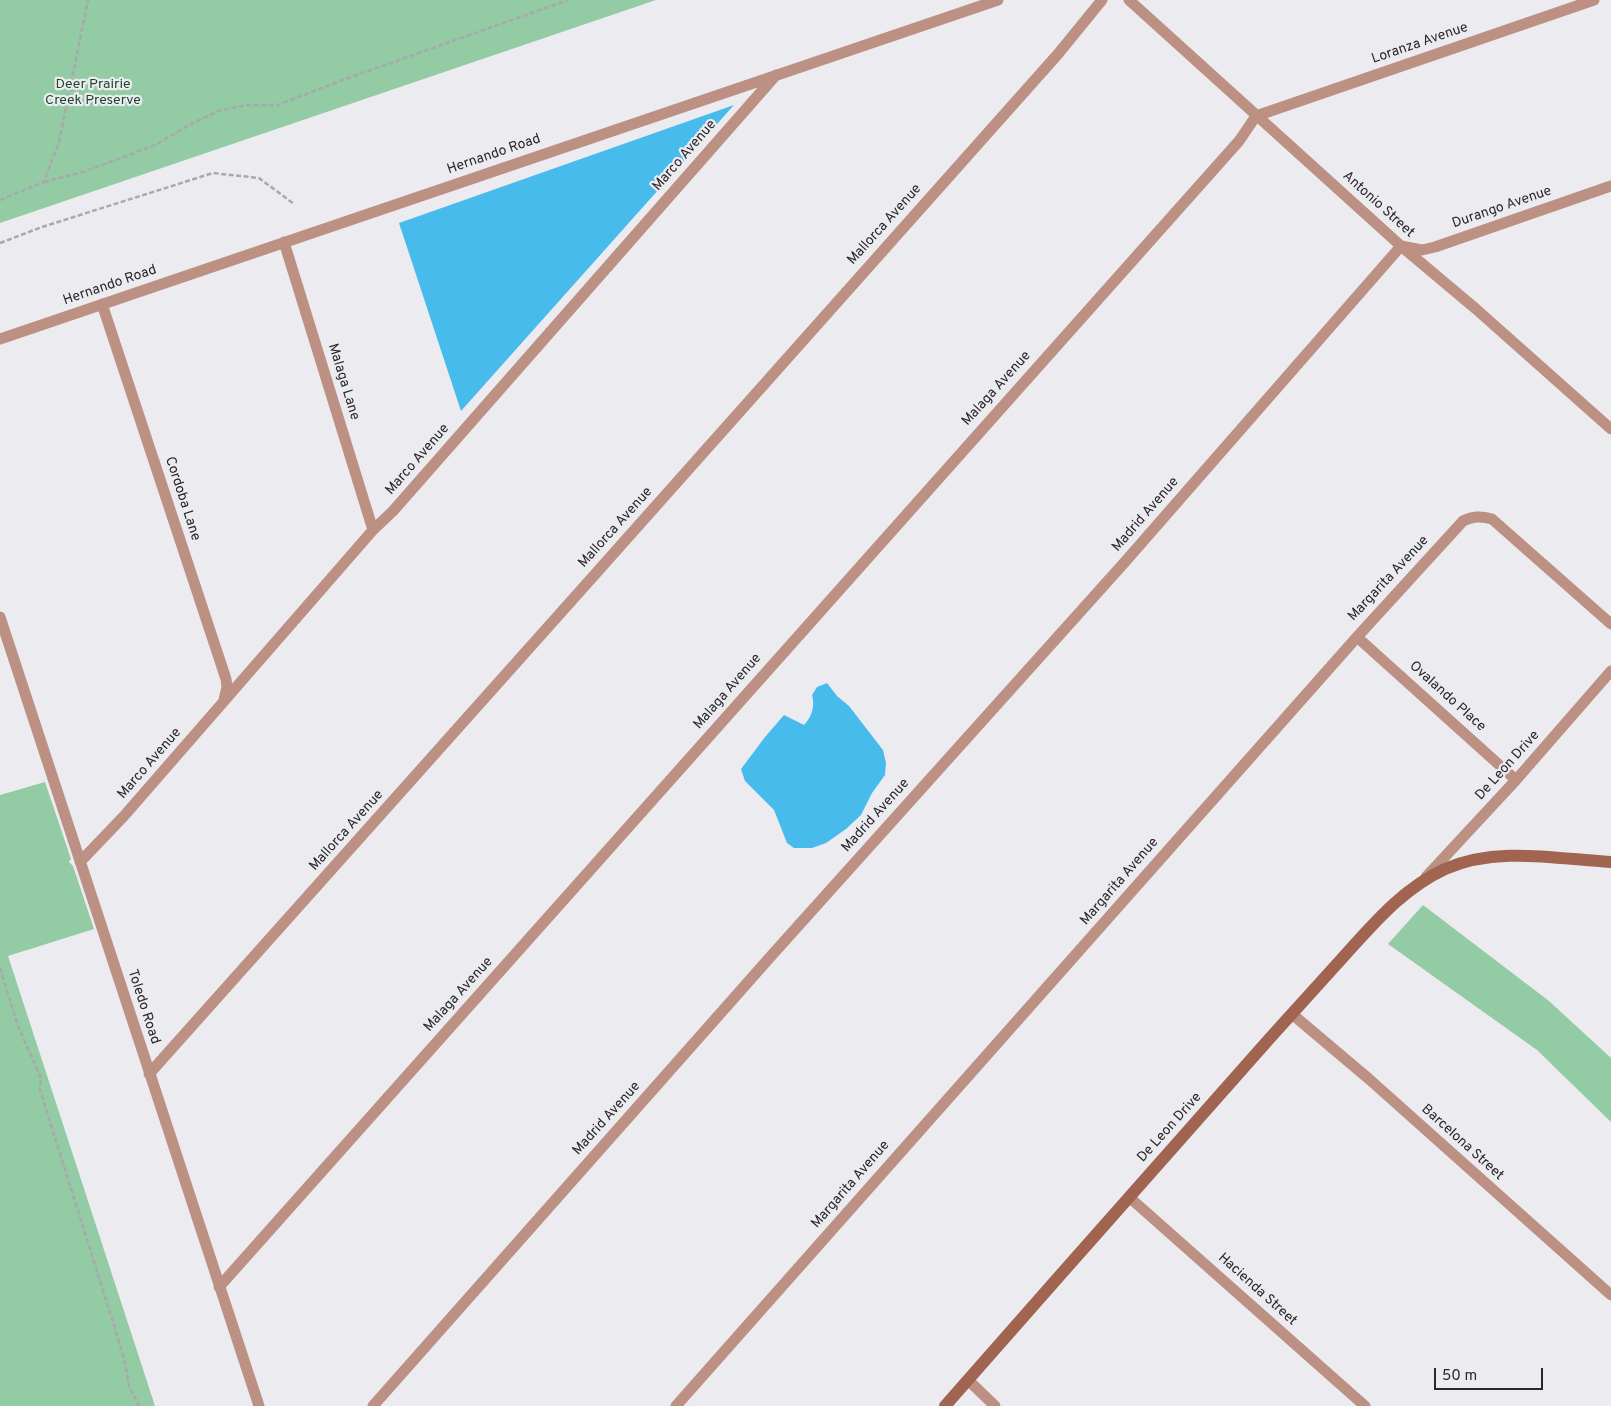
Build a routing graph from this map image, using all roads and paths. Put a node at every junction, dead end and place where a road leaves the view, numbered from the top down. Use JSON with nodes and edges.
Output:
{"nodes":[{"id":1,"x":88,"y":0,"type":"edge"},
{"id":2,"x":568,"y":0,"type":"edge"},
{"id":3,"x":998,"y":0,"type":"edge"},
{"id":4,"x":1102,"y":0,"type":"edge"},
{"id":5,"x":1128,"y":0,"type":"edge"},
{"id":6,"x":1594,"y":0,"type":"edge"},
{"id":7,"x":776,"y":75,"type":"junction"},
{"id":8,"x":1256,"y":116,"type":"junction"},
{"id":9,"x":44,"y":182,"type":"junction"},
{"id":10,"x":1611,"y":186,"type":"edge"},
{"id":11,"x":0,"y":200,"type":"edge"},
{"id":12,"x":294,"y":204,"type":"dead end"},
{"id":13,"x":284,"y":242,"type":"junction"},
{"id":14,"x":0,"y":243,"type":"edge"},
{"id":15,"x":1401,"y":246,"type":"junction"},
{"id":16,"x":102,"y":304,"type":"junction"},
{"id":17,"x":0,"y":339,"type":"edge"},
{"id":18,"x":1611,"y":429,"type":"edge"},
{"id":19,"x":373,"y":530,"type":"junction"},
{"id":20,"x":0,"y":617,"type":"edge"},
{"id":21,"x":1611,"y":624,"type":"edge"},
{"id":22,"x":1357,"y":637,"type":"junction"},
{"id":23,"x":1611,"y":671,"type":"edge"},
{"id":24,"x":222,"y":704,"type":"junction"},
{"id":25,"x":1516,"y":780,"type":"junction"},
{"id":26,"x":80,"y":862,"type":"junction"},
{"id":27,"x":1611,"y":862,"type":"edge"},
{"id":28,"x":1425,"y":879,"type":"junction"},
{"id":29,"x":0,"y":968,"type":"edge"},
{"id":30,"x":1292,"y":1014,"type":"junction"},
{"id":31,"x":149,"y":1074,"type":"junction"},
{"id":32,"x":1129,"y":1197,"type":"junction"},
{"id":33,"x":220,"y":1287,"type":"junction"},
{"id":34,"x":1611,"y":1295,"type":"edge"},
{"id":35,"x":968,"y":1380,"type":"junction"},
{"id":36,"x":138,"y":1406,"type":"edge"},
{"id":37,"x":259,"y":1406,"type":"edge"},
{"id":38,"x":372,"y":1406,"type":"edge"},
{"id":39,"x":676,"y":1406,"type":"edge"},
{"id":40,"x":945,"y":1406,"type":"edge"},
{"id":41,"x":996,"y":1406,"type":"edge"},
{"id":42,"x":1365,"y":1406,"type":"edge"}],
"edges":[{"from":1,"to":9,"type":"path"},
{"from":2,"to":9,"type":"path"},
{"from":3,"to":7,"type":"street","name":"Hernando Road"},
{"from":4,"to":31,"type":"street","name":"Mallorca Avenue"},
{"from":5,"to":8,"type":"street","name":"Antonio Street"},
{"from":6,"to":8,"type":"street","name":"Loranza Avenue"},
{"from":7,"to":13,"type":"street","name":"Hernando Road"},
{"from":7,"to":19,"type":"street","name":"Marco Avenue"},
{"from":8,"to":15,"type":"street","name":"Antonio Street"},
{"from":8,"to":33,"type":"street","name":"Malaga Avenue"},
{"from":9,"to":11,"type":"path"},
{"from":10,"to":15,"type":"street","name":"Durango Avenue"},
{"from":12,"to":14,"type":"path"},
{"from":13,"to":16,"type":"street","name":"Hernando Road"},
{"from":13,"to":19,"type":"street","name":"Malaga Lane"},
{"from":15,"to":18,"type":"street","name":"Antonio Street"},
{"from":15,"to":38,"type":"street","name":"Madrid Avenue"},
{"from":16,"to":17,"type":"street","name":"Hernando Road"},
{"from":16,"to":24,"type":"street","name":"Cordoba Lane"},
{"from":19,"to":24,"type":"street","name":"Marco Avenue"},
{"from":20,"to":26,"type":"street","name":"Toledo Road"},
{"from":21,"to":22,"type":"street","name":"Margarita Avenue"},
{"from":22,"to":25,"type":"street","name":"Ovalando Place"},
{"from":22,"to":39,"type":"street","name":"Margarita Avenue"},
{"from":23,"to":25,"type":"street","name":"De Leon Drive"},
{"from":24,"to":26,"type":"street","name":"Marco Avenue"},
{"from":25,"to":28,"type":"street","name":"De Leon Drive"},
{"from":26,"to":31,"type":"street","name":"Toledo Road"},
{"from":27,"to":28,"type":"street","name":"De Leon Drive"},
{"from":28,"to":30,"type":"street","name":"De Leon Drive"},
{"from":29,"to":36,"type":"path"},
{"from":30,"to":32,"type":"street","name":"De Leon Drive"},
{"from":30,"to":34,"type":"street","name":"Barcelona Street"},
{"from":31,"to":33,"type":"street","name":"Toledo Road"},
{"from":32,"to":35,"type":"street","name":"De Leon Drive"},
{"from":32,"to":42,"type":"street","name":"Hacienda Street"},
{"from":33,"to":37,"type":"street","name":"Toledo Road"},
{"from":35,"to":40,"type":"street","name":"De Leon Drive"},
{"from":35,"to":41,"type":"street"}]}
